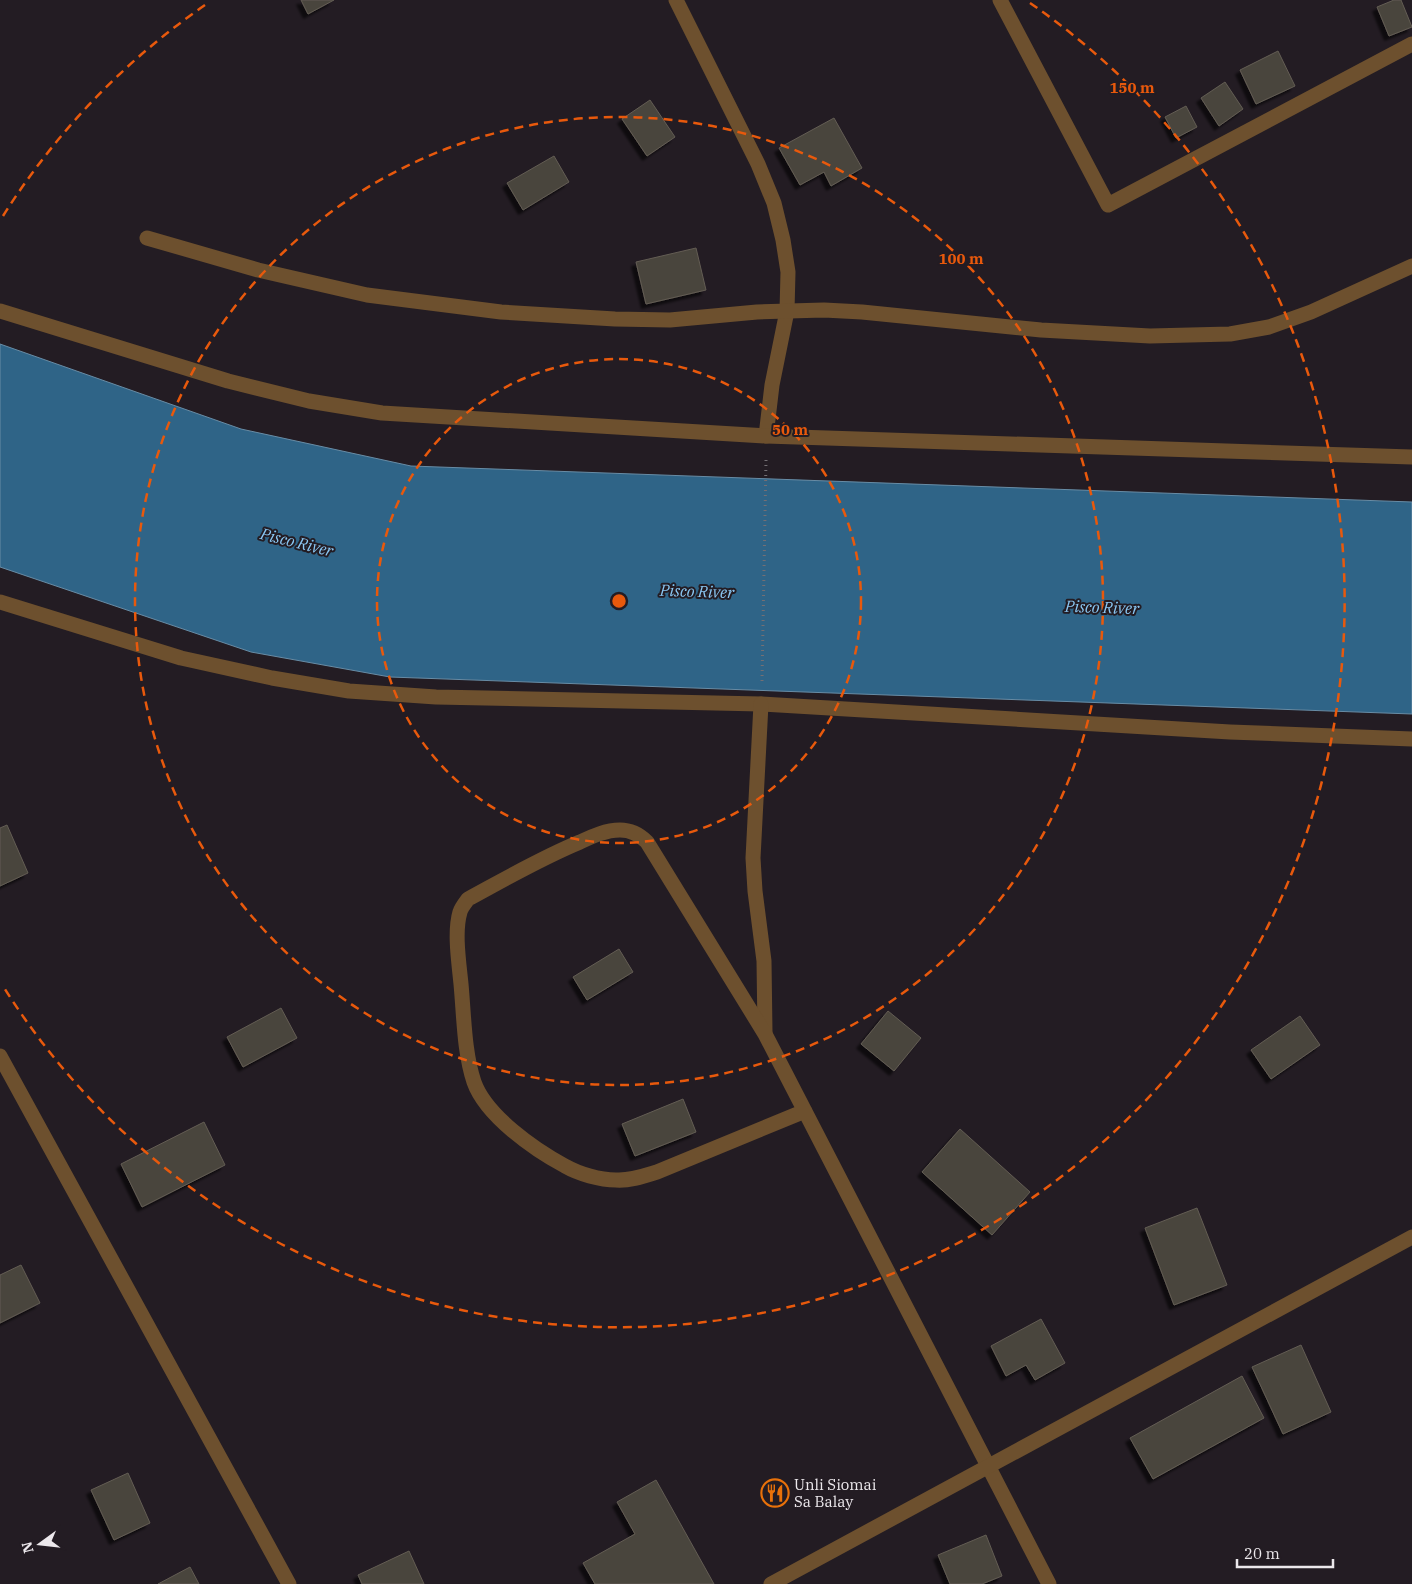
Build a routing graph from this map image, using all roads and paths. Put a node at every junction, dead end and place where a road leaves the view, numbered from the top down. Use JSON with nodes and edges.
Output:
{"nodes":[{"id":1,"x":676,"y":0,"type":"edge"},
{"id":2,"x":1000,"y":0,"type":"edge"},
{"id":3,"x":1412,"y":44,"type":"edge"},
{"id":4,"x":147,"y":238,"type":"dead end"},
{"id":5,"x":1412,"y":266,"type":"edge"},
{"id":6,"x":0,"y":311,"type":"edge"},
{"id":7,"x":788,"y":311,"type":"junction"},
{"id":8,"x":766,"y":436,"type":"junction"},
{"id":9,"x":1412,"y":457,"type":"edge"},
{"id":10,"x":766,"y":459,"type":"dead end"},
{"id":11,"x":0,"y":602,"type":"edge"},
{"id":12,"x":762,"y":684,"type":"dead end"},
{"id":13,"x":761,"y":704,"type":"junction"},
{"id":14,"x":1412,"y":739,"type":"edge"},
{"id":15,"x":765,"y":1034,"type":"junction"},
{"id":16,"x":0,"y":1056,"type":"edge"},
{"id":17,"x":805,"y":1111,"type":"junction"},
{"id":18,"x":1412,"y":1237,"type":"edge"},
{"id":19,"x":989,"y":1466,"type":"junction"},
{"id":20,"x":289,"y":1584,"type":"edge"},
{"id":21,"x":771,"y":1584,"type":"edge"},
{"id":22,"x":1049,"y":1584,"type":"edge"}],
"edges":[{"from":1,"to":7,"type":"street"},
{"from":2,"to":3,"type":"street"},
{"from":4,"to":7,"type":"street"},
{"from":5,"to":7,"type":"street"},
{"from":6,"to":8,"type":"street"},
{"from":7,"to":8,"type":"street"},
{"from":8,"to":9,"type":"street"},
{"from":10,"to":12,"type":"path"},
{"from":11,"to":13,"type":"street"},
{"from":13,"to":14,"type":"street"},
{"from":13,"to":15,"type":"street"},
{"from":15,"to":17,"type":"street"},
{"from":15,"to":17,"type":"street"},
{"from":16,"to":20,"type":"street"},
{"from":17,"to":19,"type":"street"},
{"from":18,"to":19,"type":"street"},
{"from":19,"to":21,"type":"street"},
{"from":19,"to":22,"type":"street"}]}
